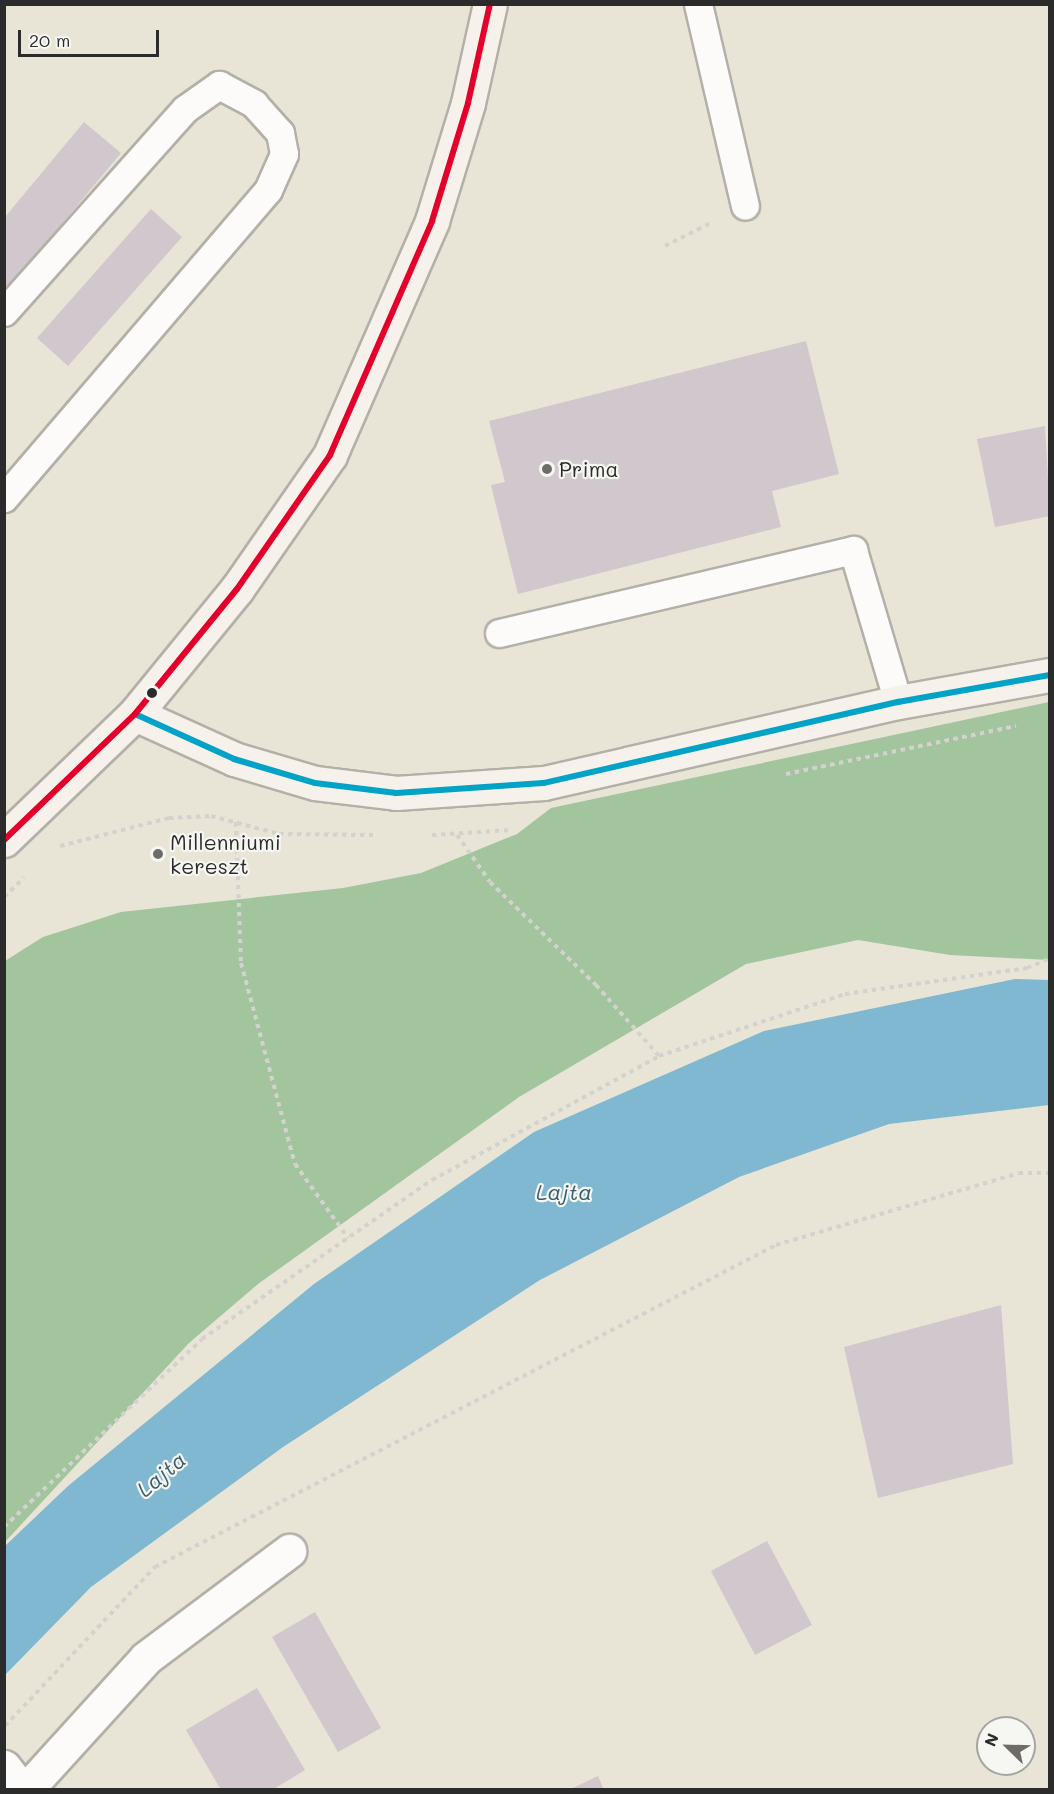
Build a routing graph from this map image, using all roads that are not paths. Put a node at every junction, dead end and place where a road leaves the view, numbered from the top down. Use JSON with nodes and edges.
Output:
{"nodes":[{"id":1,"x":490,"y":4,"type":"edge"},
{"id":2,"x":698,"y":4,"type":"edge"},
{"id":3,"x":745,"y":206,"type":"road end"},
{"id":4,"x":4,"y":312,"type":"edge"},
{"id":5,"x":4,"y":498,"type":"edge"},
{"id":6,"x":499,"y":633,"type":"dead end"},
{"id":7,"x":1050,"y":675,"type":"edge"},
{"id":8,"x":898,"y":702,"type":"junction"},
{"id":9,"x":135,"y":714,"type":"junction"},
{"id":10,"x":4,"y":840,"type":"edge"},
{"id":11,"x":290,"y":1551,"type":"dead end"},
{"id":12,"x":4,"y":1767,"type":"edge"},
{"id":13,"x":24,"y":1790,"type":"edge"}],
"edges":[{"from":1,"to":9,"type":"main road"},
{"from":2,"to":3,"type":"lane"},
{"from":4,"to":5,"type":"lane"},
{"from":6,"to":8,"type":"lane"},
{"from":7,"to":8,"type":"main road"},
{"from":8,"to":9,"type":"main road"},
{"from":9,"to":10,"type":"main road"},
{"from":11,"to":13,"type":"street"},
{"from":12,"to":13,"type":"street"}]}
